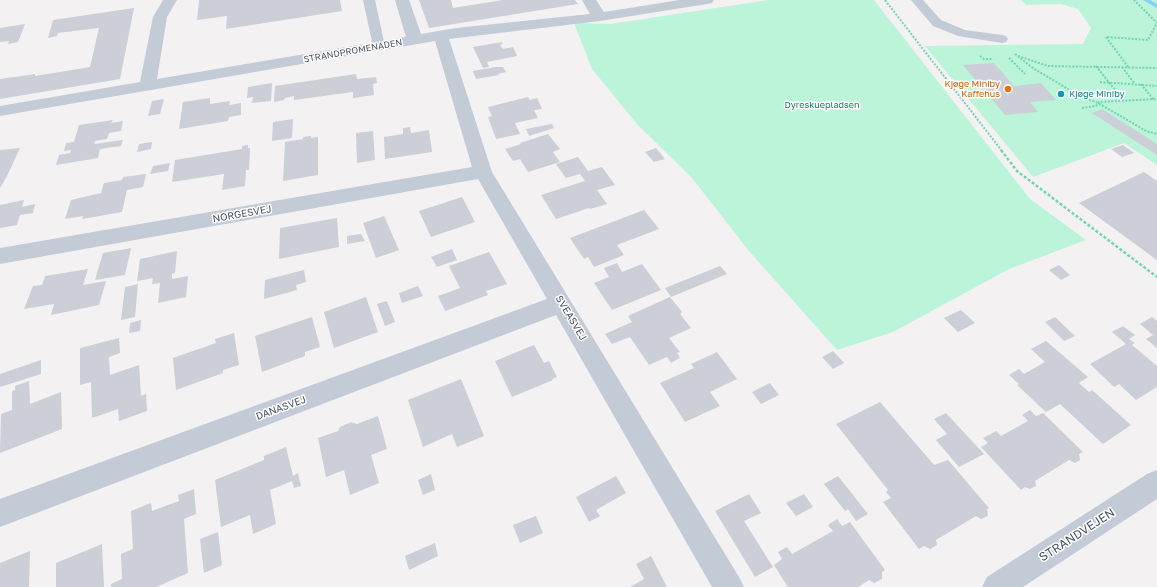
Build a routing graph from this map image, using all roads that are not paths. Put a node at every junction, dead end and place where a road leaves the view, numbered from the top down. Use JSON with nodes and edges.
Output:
{"nodes":[{"id":1,"x":170,"y":0,"type":"edge"},
{"id":2,"x":370,"y":0,"type":"edge"},
{"id":3,"x":402,"y":0,"type":"edge"},
{"id":4,"x":589,"y":0,"type":"edge"},
{"id":5,"x":706,"y":0,"type":"edge"},
{"id":6,"x":917,"y":0,"type":"edge"},
{"id":7,"x":600,"y":17,"type":"junction"},
{"id":8,"x":441,"y":36,"type":"junction"},
{"id":9,"x":1002,"y":39,"type":"road end"},
{"id":10,"x":415,"y":41,"type":"junction"},
{"id":11,"x":379,"y":46,"type":"junction"},
{"id":12,"x":148,"y":86,"type":"junction"},
{"id":13,"x":0,"y":111,"type":"edge"},
{"id":14,"x":483,"y":172,"type":"junction"},
{"id":15,"x":0,"y":256,"type":"edge"},
{"id":16,"x":562,"y":303,"type":"junction"},
{"id":17,"x":1157,"y":483,"type":"edge"},
{"id":18,"x":0,"y":513,"type":"edge"},
{"id":19,"x":729,"y":587,"type":"edge"},
{"id":20,"x":997,"y":587,"type":"edge"}],
"edges":[{"from":1,"to":12,"type":"street"},
{"from":2,"to":11,"type":"lane"},
{"from":3,"to":10,"type":"street"},
{"from":4,"to":7,"type":"street"},
{"from":5,"to":7,"type":"street","name":"STRANDPROMENADEN"},
{"from":6,"to":9,"type":"lane"},
{"from":7,"to":8,"type":"street","name":"STRANDPROMENADEN"},
{"from":8,"to":10,"type":"street","name":"STRANDPROMENADEN"},
{"from":8,"to":14,"type":"street","name":"SVEASVEJ"},
{"from":10,"to":11,"type":"street","name":"STRANDPROMENADEN"},
{"from":11,"to":12,"type":"street","name":"STRANDPROMENADEN"},
{"from":12,"to":13,"type":"street","name":"STRANDPROMENADEN"},
{"from":14,"to":15,"type":"street","name":"NORGESVEJ"},
{"from":14,"to":16,"type":"street","name":"SVEASVEJ"},
{"from":16,"to":18,"type":"street","name":"DANASVEJ"},
{"from":16,"to":19,"type":"street","name":"SVEASVEJ"},
{"from":17,"to":20,"type":"street","name":"STRANDVEJEN"}]}
